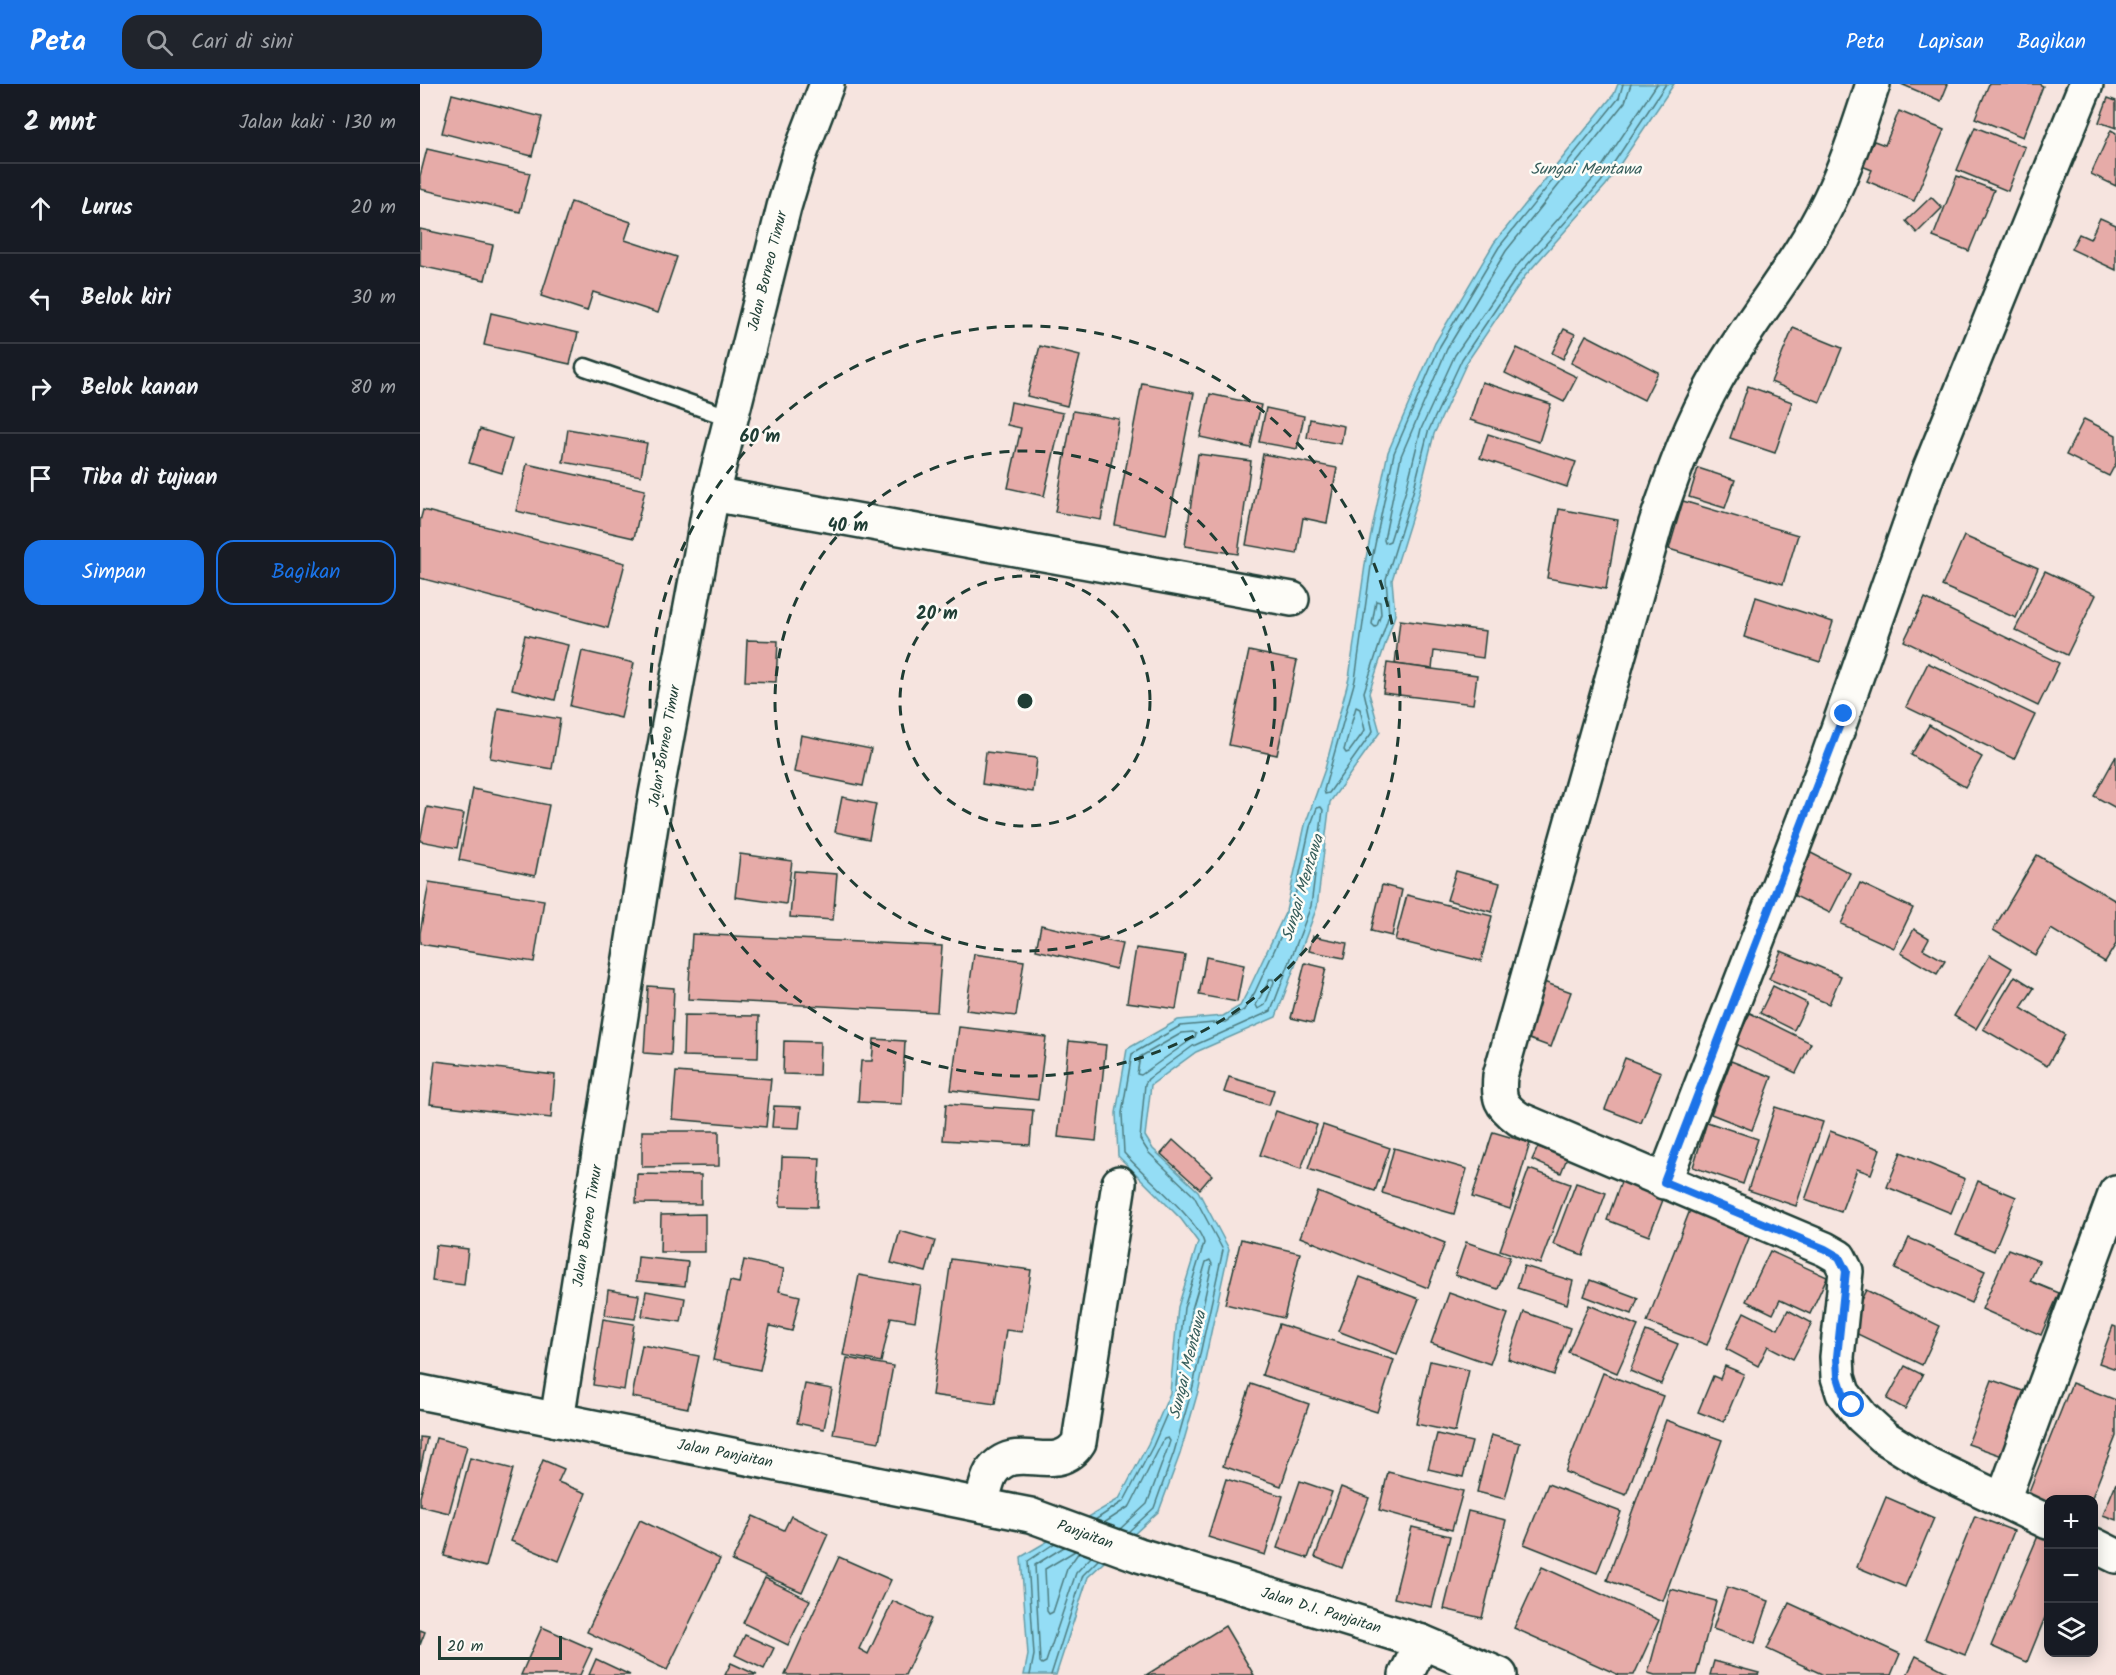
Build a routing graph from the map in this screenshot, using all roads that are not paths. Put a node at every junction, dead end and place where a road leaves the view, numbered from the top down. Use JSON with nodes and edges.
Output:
{"nodes":[{"id":1,"x":827,"y":84,"type":"edge"},
{"id":2,"x":1873,"y":84,"type":"edge"},
{"id":3,"x":2086,"y":84,"type":"edge"},
{"id":4,"x":585,"y":368,"type":"dead end"},
{"id":5,"x":731,"y":418,"type":"junction"},
{"id":6,"x":712,"y":494,"type":"junction"},
{"id":7,"x":1292,"y":599,"type":"dead end"},
{"id":8,"x":1664,"y":1182,"type":"junction"},
{"id":9,"x":1119,"y":1183,"type":"dead end"},
{"id":10,"x":2116,"y":1191,"type":"edge"},
{"id":11,"x":420,"y":1392,"type":"edge"},
{"id":12,"x":557,"y":1420,"type":"junction"},
{"id":13,"x":2003,"y":1500,"type":"junction"},
{"id":14,"x":981,"y":1505,"type":"junction"},
{"id":15,"x":1030,"y":1515,"type":"joint"},
{"id":16,"x":2044,"y":1520,"type":"edge"},
{"id":17,"x":2098,"y":1547,"type":"edge"},
{"id":18,"x":1139,"y":1555,"type":"joint"},
{"id":19,"x":2116,"y":1556,"type":"edge"},
{"id":20,"x":1422,"y":1642,"type":"junction"},
{"id":21,"x":1406,"y":1675,"type":"edge"},
{"id":22,"x":1500,"y":1675,"type":"edge"}],
"edges":[{"from":1,"to":5,"type":"street","name":"Jalan Borneo Timur"},
{"from":2,"to":8,"type":"street"},
{"from":3,"to":8,"type":"street"},
{"from":4,"to":5,"type":"lane"},
{"from":5,"to":6,"type":"street","name":"Jalan Borneo Timur"},
{"from":6,"to":7,"type":"street"},
{"from":6,"to":12,"type":"street","name":"Jalan Borneo Timur"},
{"from":8,"to":13,"type":"street"},
{"from":9,"to":14,"type":"street"},
{"from":10,"to":13,"type":"street"},
{"from":11,"to":12,"type":"street","name":"Jalan Panjaitan"},
{"from":12,"to":14,"type":"street","name":"Jalan Panjaitan"},
{"from":13,"to":16,"type":"street"},
{"from":14,"to":15,"type":"street","name":"Jalan Panjaitan"},
{"from":15,"to":18,"type":"street","name":"Panjaitan"},
{"from":17,"to":19,"type":"street"},
{"from":18,"to":20,"type":"street","name":"Jalan D.I. Panjaitan"},
{"from":20,"to":21,"type":"street"},
{"from":20,"to":22,"type":"street","name":"Jalan D.I. Panjaitan"}]}
